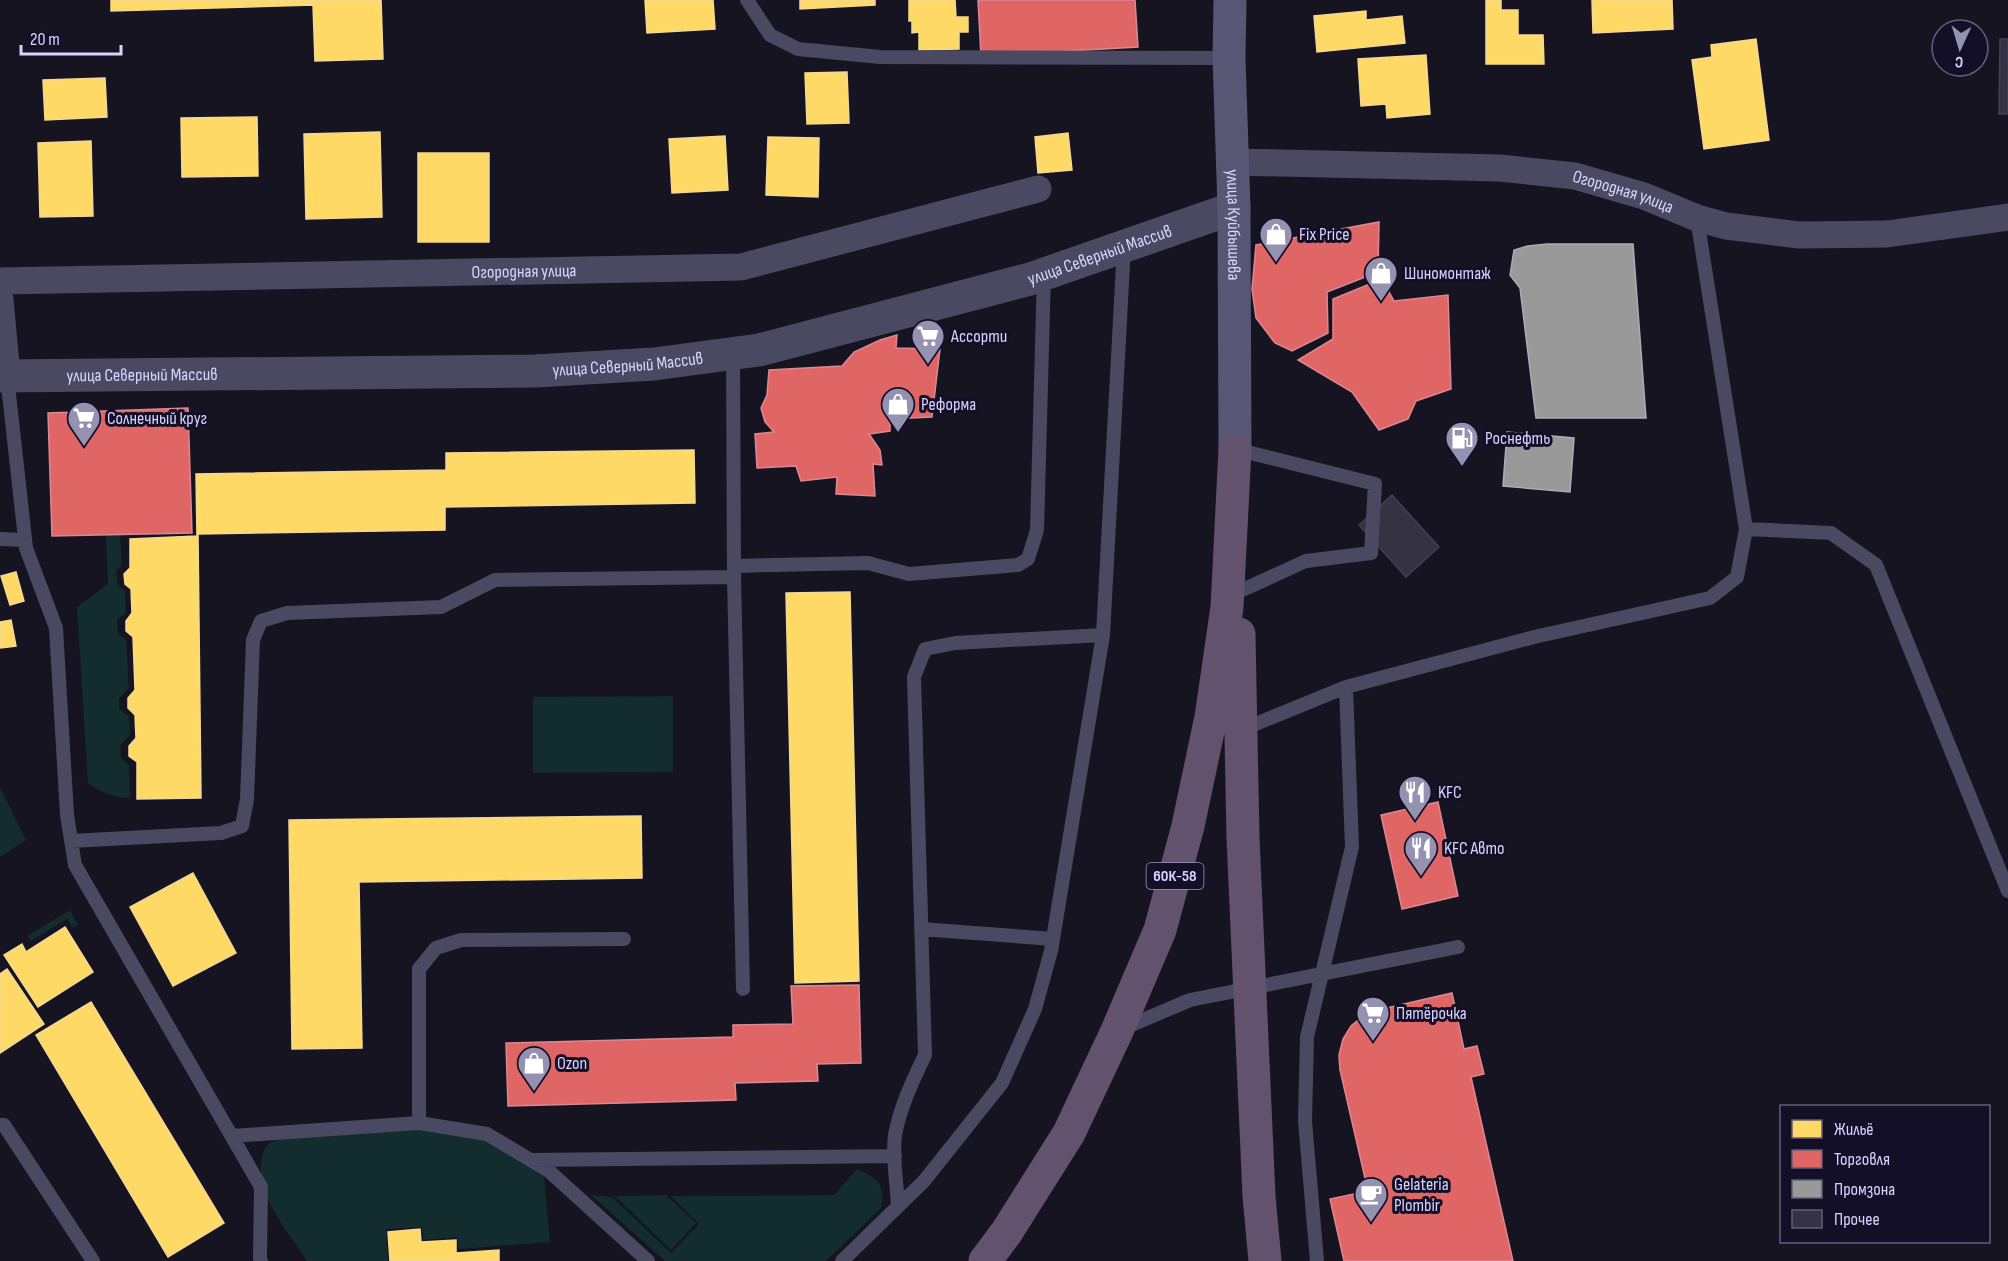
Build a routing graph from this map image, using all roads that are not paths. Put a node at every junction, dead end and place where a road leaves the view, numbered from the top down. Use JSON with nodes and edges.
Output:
{"nodes":[{"id":1,"x":747,"y":0,"type":"edge"},
{"id":2,"x":1230,"y":0,"type":"edge"},
{"id":3,"x":1229,"y":58,"type":"junction"},
{"id":4,"x":1233,"y":162,"type":"junction"},
{"id":5,"x":1038,"y":189,"type":"dead end"},
{"id":6,"x":1234,"y":208,"type":"junction"},
{"id":7,"x":2008,"y":217,"type":"edge"},
{"id":8,"x":1697,"y":218,"type":"junction"},
{"id":9,"x":1124,"y":246,"type":"junction"},
{"id":10,"x":1044,"y":274,"type":"junction"},
{"id":11,"x":0,"y":281,"type":"edge"},
{"id":12,"x":0,"y":299,"type":"edge"},
{"id":13,"x":733,"y":353,"type":"junction"},
{"id":14,"x":4,"y":376,"type":"edge"},
{"id":15,"x":1235,"y":449,"type":"junction"},
{"id":16,"x":1746,"y":529,"type":"junction"},
{"id":17,"x":0,"y":539,"type":"edge"},
{"id":18,"x":25,"y":540,"type":"junction"},
{"id":19,"x":734,"y":571,"type":"junction"},
{"id":20,"x":1232,"y":600,"type":"junction"},
{"id":21,"x":1103,"y":635,"type":"junction"},
{"id":22,"x":1346,"y":687,"type":"junction"},
{"id":23,"x":1241,"y":730,"type":"junction"},
{"id":24,"x":71,"y":841,"type":"junction"},
{"id":25,"x":2008,"y":891,"type":"edge"},
{"id":26,"x":921,"y":929,"type":"junction"},
{"id":27,"x":624,"y":939,"type":"dead end"},
{"id":28,"x":1053,"y":939,"type":"junction"},
{"id":29,"x":1458,"y":947,"type":"dead end"},
{"id":30,"x":1321,"y":974,"type":"junction"},
{"id":31,"x":1250,"y":988,"type":"junction"},
{"id":32,"x":743,"y":989,"type":"dead end"},
{"id":33,"x":1118,"y":1031,"type":"junction"},
{"id":34,"x":419,"y":1123,"type":"junction"},
{"id":35,"x":0,"y":1125,"type":"edge"},
{"id":36,"x":232,"y":1136,"type":"junction"},
{"id":37,"x":895,"y":1156,"type":"junction"},
{"id":38,"x":529,"y":1160,"type":"junction"},
{"id":39,"x":898,"y":1206,"type":"junction"},
{"id":40,"x":257,"y":1260,"type":"edge"},
{"id":41,"x":93,"y":1261,"type":"edge"},
{"id":42,"x":648,"y":1261,"type":"edge"},
{"id":43,"x":842,"y":1261,"type":"edge"},
{"id":44,"x":985,"y":1261,"type":"edge"},
{"id":45,"x":1265,"y":1261,"type":"edge"},
{"id":46,"x":1317,"y":1261,"type":"edge"}],
"edges":[{"from":1,"to":3,"type":"lane"},
{"from":2,"to":3,"type":"main road","name":"улица Куйбышева"},
{"from":3,"to":4,"type":"main road","name":"улица Куйбышева"},
{"from":4,"to":6,"type":"main road","name":"улица Куйбышева"},
{"from":4,"to":8,"type":"street","name":"Огородная улица"},
{"from":5,"to":11,"type":"street","name":"Огородная улица"},
{"from":6,"to":9,"type":"street","name":"улица Северный Массив"},
{"from":6,"to":15,"type":"main road","name":"улица Куйбышева"},
{"from":7,"to":8,"type":"street","name":"Огородная улица"},
{"from":8,"to":16,"type":"lane"},
{"from":9,"to":10,"type":"street","name":"улица Северный Массив"},
{"from":9,"to":21,"type":"lane"},
{"from":10,"to":13,"type":"street","name":"улица Северный Массив"},
{"from":10,"to":19,"type":"lane"},
{"from":12,"to":14,"type":"street"},
{"from":13,"to":14,"type":"street","name":"улица Северный Массив"},
{"from":13,"to":19,"type":"lane"},
{"from":14,"to":18,"type":"lane"},
{"from":15,"to":20,"type":"highway","number":"60К-58"},
{"from":15,"to":20,"type":"lane"},
{"from":16,"to":22,"type":"lane"},
{"from":16,"to":25,"type":"lane"},
{"from":17,"to":18,"type":"lane"},
{"from":18,"to":24,"type":"lane"},
{"from":19,"to":24,"type":"lane"},
{"from":19,"to":32,"type":"lane"},
{"from":20,"to":23,"type":"highway"},
{"from":20,"to":33,"type":"highway","number":"60К-58"},
{"from":21,"to":26,"type":"lane"},
{"from":21,"to":28,"type":"lane"},
{"from":22,"to":23,"type":"lane"},
{"from":22,"to":30,"type":"lane"},
{"from":23,"to":31,"type":"highway"},
{"from":24,"to":36,"type":"lane"},
{"from":26,"to":28,"type":"lane"},
{"from":26,"to":37,"type":"lane"},
{"from":27,"to":34,"type":"lane"},
{"from":28,"to":39,"type":"lane"},
{"from":29,"to":30,"type":"lane"},
{"from":30,"to":31,"type":"lane"},
{"from":30,"to":46,"type":"lane"},
{"from":31,"to":33,"type":"lane"},
{"from":31,"to":45,"type":"highway"},
{"from":33,"to":44,"type":"highway","number":"60К-58"},
{"from":34,"to":36,"type":"lane"},
{"from":34,"to":38,"type":"lane"},
{"from":35,"to":41,"type":"lane"},
{"from":36,"to":40,"type":"lane"},
{"from":37,"to":38,"type":"lane"},
{"from":37,"to":39,"type":"lane"},
{"from":38,"to":42,"type":"lane"},
{"from":39,"to":43,"type":"lane"}]}
